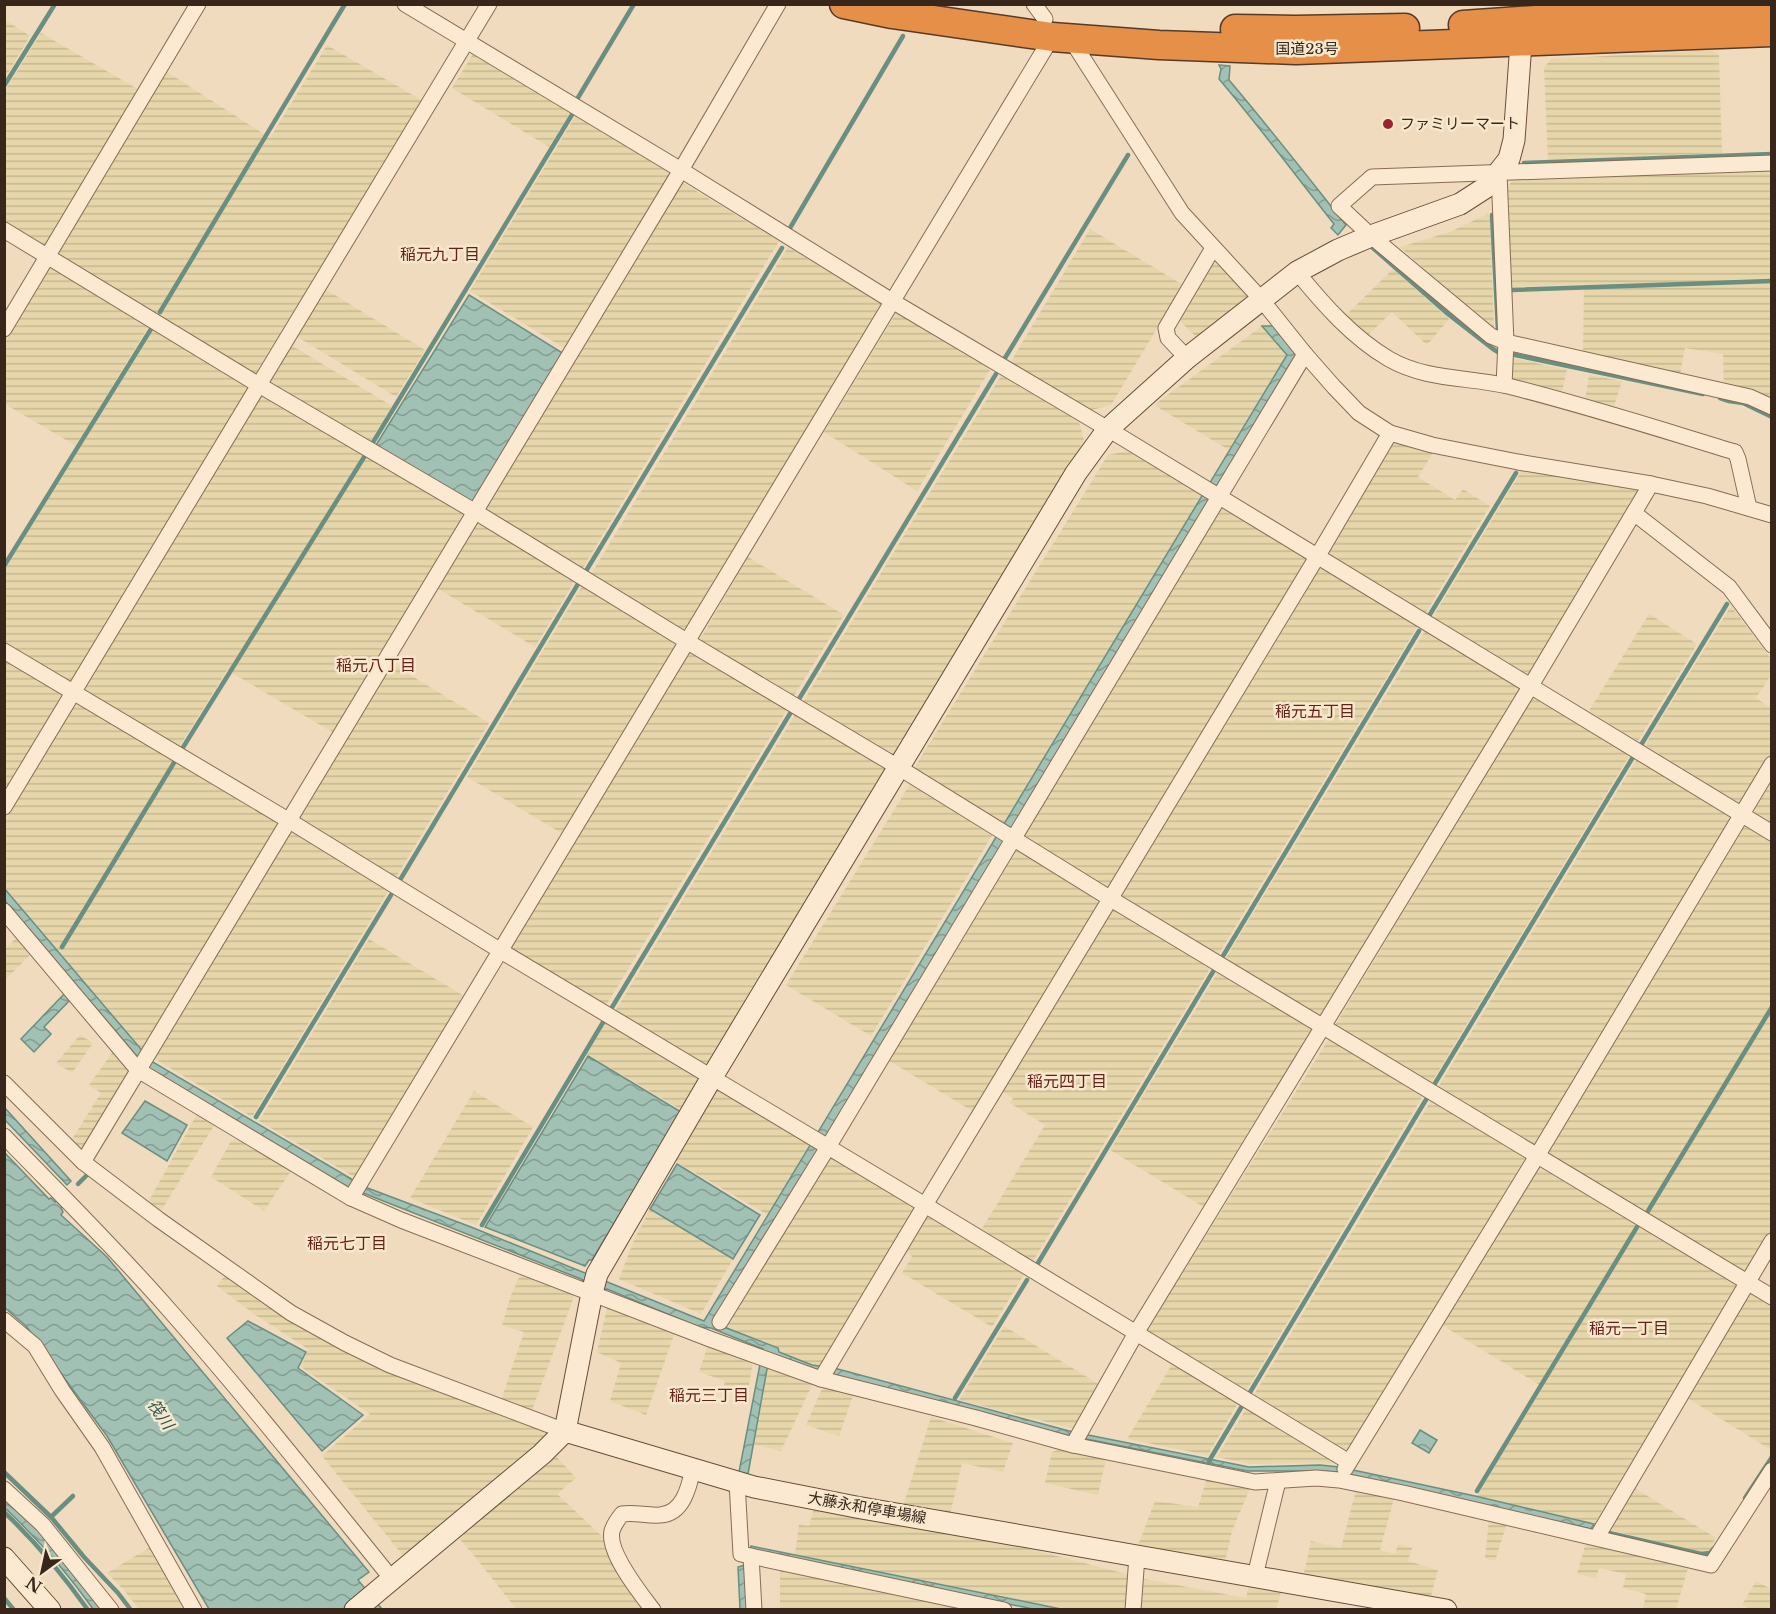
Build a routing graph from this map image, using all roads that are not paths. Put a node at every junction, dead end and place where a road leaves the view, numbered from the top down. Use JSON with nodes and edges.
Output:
{"nodes":[{"id":1,"x":198,"y":4,"type":"edge"},
{"id":2,"x":405,"y":4,"type":"edge"},
{"id":3,"x":489,"y":4,"type":"edge"},
{"id":4,"x":778,"y":4,"type":"edge"},
{"id":5,"x":844,"y":4,"type":"edge"},
{"id":6,"x":958,"y":4,"type":"edge"},
{"id":7,"x":1772,"y":8,"type":"edge"},
{"id":8,"x":1523,"y":23,"type":"edge"},
{"id":9,"x":1050,"y":25,"type":"edge"},
{"id":10,"x":1772,"y":32,"type":"edge"},
{"id":11,"x":468,"y":41,"type":"junction"},
{"id":12,"x":1772,"y":163,"type":"edge"},
{"id":13,"x":681,"y":170,"type":"junction"},
{"id":14,"x":1499,"y":173,"type":"junction"},
{"id":15,"x":4,"y":230,"type":"edge"},
{"id":16,"x":1371,"y":236,"type":"junction"},
{"id":17,"x":1213,"y":248,"type":"junction"},
{"id":18,"x":48,"y":256,"type":"junction"},
{"id":19,"x":1297,"y":272,"type":"junction"},
{"id":20,"x":1261,"y":299,"type":"junction"},
{"id":21,"x":892,"y":301,"type":"junction"},
{"id":22,"x":4,"y":329,"type":"edge"},
{"id":23,"x":1506,"y":342,"type":"junction"},
{"id":24,"x":1305,"y":354,"type":"junction"},
{"id":25,"x":1187,"y":358,"type":"junction"},
{"id":26,"x":259,"y":385,"type":"junction"},
{"id":27,"x":1504,"y":386,"type":"junction"},
{"id":28,"x":1772,"y":407,"type":"edge"},
{"id":29,"x":1108,"y":429,"type":"junction"},
{"id":30,"x":1389,"y":433,"type":"junction"},
{"id":31,"x":1651,"y":484,"type":"junction"},
{"id":32,"x":1212,"y":493,"type":"junction"},
{"id":33,"x":1749,"y":508,"type":"junction"},
{"id":34,"x":474,"y":511,"type":"junction"},
{"id":35,"x":1634,"y":513,"type":"junction"},
{"id":36,"x":1772,"y":515,"type":"edge"},
{"id":37,"x":1317,"y":557,"type":"junction"},
{"id":38,"x":688,"y":642,"type":"junction"},
{"id":39,"x":1772,"y":645,"type":"edge"},
{"id":40,"x":4,"y":651,"type":"edge"},
{"id":41,"x":1530,"y":687,"type":"junction"},
{"id":42,"x":74,"y":693,"type":"junction"},
{"id":43,"x":1772,"y":764,"type":"edge"},
{"id":44,"x":898,"y":767,"type":"junction"},
{"id":45,"x":4,"y":807,"type":"edge"},
{"id":46,"x":1741,"y":814,"type":"junction"},
{"id":47,"x":288,"y":820,"type":"junction"},
{"id":48,"x":1772,"y":832,"type":"edge"},
{"id":49,"x":1007,"y":834,"type":"junction"},
{"id":50,"x":1111,"y":898,"type":"junction"},
{"id":51,"x":4,"y":911,"type":"edge"},
{"id":52,"x":501,"y":951,"type":"junction"},
{"id":53,"x":1324,"y":1026,"type":"junction"},
{"id":54,"x":142,"y":1063,"type":"junction"},
{"id":55,"x":712,"y":1077,"type":"junction"},
{"id":56,"x":4,"y":1083,"type":"edge"},
{"id":57,"x":4,"y":1136,"type":"edge"},
{"id":58,"x":822,"y":1143,"type":"junction"},
{"id":59,"x":1537,"y":1156,"type":"junction"},
{"id":60,"x":82,"y":1162,"type":"junction"},
{"id":61,"x":355,"y":1191,"type":"junction"},
{"id":62,"x":925,"y":1205,"type":"junction"},
{"id":63,"x":1772,"y":1241,"type":"edge"},
{"id":64,"x":1747,"y":1282,"type":"junction"},
{"id":65,"x":594,"y":1286,"type":"junction"},
{"id":66,"x":1772,"y":1297,"type":"edge"},
{"id":67,"x":4,"y":1320,"type":"edge"},
{"id":68,"x":720,"y":1322,"type":"dead end"},
{"id":69,"x":1136,"y":1333,"type":"junction"},
{"id":70,"x":825,"y":1373,"type":"junction"},
{"id":71,"x":566,"y":1431,"type":"junction"},
{"id":72,"x":1076,"y":1439,"type":"junction"},
{"id":73,"x":693,"y":1469,"type":"junction"},
{"id":74,"x":1772,"y":1470,"type":"edge"},
{"id":75,"x":1344,"y":1471,"type":"junction"},
{"id":76,"x":1278,"y":1481,"type":"junction"},
{"id":77,"x":737,"y":1482,"type":"junction"},
{"id":78,"x":4,"y":1489,"type":"edge"},
{"id":79,"x":1597,"y":1537,"type":"junction"},
{"id":80,"x":751,"y":1556,"type":"junction"},
{"id":81,"x":1137,"y":1556,"type":"junction"},
{"id":82,"x":4,"y":1558,"type":"edge"},
{"id":83,"x":1255,"y":1576,"type":"junction"},
{"id":84,"x":392,"y":1579,"type":"junction"},
{"id":85,"x":50,"y":1610,"type":"edge"},
{"id":86,"x":111,"y":1610,"type":"edge"},
{"id":87,"x":194,"y":1610,"type":"edge"},
{"id":88,"x":355,"y":1610,"type":"edge"},
{"id":89,"x":653,"y":1610,"type":"edge"},
{"id":90,"x":753,"y":1610,"type":"edge"},
{"id":91,"x":1004,"y":1610,"type":"edge"},
{"id":92,"x":1133,"y":1610,"type":"edge"},
{"id":93,"x":1446,"y":1610,"type":"edge"}],
"edges":[{"from":1,"to":18,"type":"street"},
{"from":2,"to":11,"type":"street"},
{"from":3,"to":11,"type":"street"},
{"from":4,"to":13,"type":"street"},
{"from":5,"to":9,"type":"highway","name":"国道23号"},
{"from":6,"to":9,"type":"highway","name":"国道23号"},
{"from":7,"to":8,"type":"highway","name":"国道23号"},
{"from":8,"to":9,"type":"highway","name":"国道23号"},
{"from":8,"to":10,"type":"highway","name":"国道23号"},
{"from":8,"to":14,"type":"street"},
{"from":9,"to":17,"type":"street"},
{"from":9,"to":21,"type":"street"},
{"from":11,"to":13,"type":"street"},
{"from":11,"to":26,"type":"street"},
{"from":12,"to":14,"type":"street"},
{"from":13,"to":21,"type":"street"},
{"from":13,"to":34,"type":"street"},
{"from":14,"to":16,"type":"street"},
{"from":14,"to":16,"type":"street"},
{"from":14,"to":23,"type":"street"},
{"from":15,"to":18,"type":"street"},
{"from":16,"to":19,"type":"street"},
{"from":16,"to":23,"type":"street"},
{"from":17,"to":20,"type":"street"},
{"from":17,"to":25,"type":"street"},
{"from":18,"to":22,"type":"street"},
{"from":18,"to":26,"type":"street"},
{"from":19,"to":20,"type":"street"},
{"from":19,"to":27,"type":"street"},
{"from":20,"to":24,"type":"street"},
{"from":20,"to":25,"type":"street"},
{"from":21,"to":29,"type":"street"},
{"from":21,"to":38,"type":"street"},
{"from":23,"to":27,"type":"street"},
{"from":23,"to":28,"type":"street"},
{"from":24,"to":30,"type":"street"},
{"from":24,"to":32,"type":"street"},
{"from":25,"to":29,"type":"street"},
{"from":26,"to":34,"type":"street"},
{"from":26,"to":42,"type":"street"},
{"from":27,"to":33,"type":"street"},
{"from":29,"to":32,"type":"street"},
{"from":29,"to":44,"type":"street"},
{"from":30,"to":31,"type":"street"},
{"from":30,"to":37,"type":"street"},
{"from":31,"to":33,"type":"street"},
{"from":31,"to":35,"type":"street"},
{"from":32,"to":37,"type":"street"},
{"from":32,"to":49,"type":"street"},
{"from":33,"to":36,"type":"street"},
{"from":34,"to":38,"type":"street"},
{"from":34,"to":47,"type":"street"},
{"from":35,"to":39,"type":"street"},
{"from":35,"to":41,"type":"street"},
{"from":37,"to":41,"type":"street"},
{"from":37,"to":50,"type":"street"},
{"from":38,"to":44,"type":"street"},
{"from":38,"to":52,"type":"street"},
{"from":40,"to":42,"type":"street"},
{"from":41,"to":46,"type":"street"},
{"from":41,"to":53,"type":"street"},
{"from":42,"to":45,"type":"street"},
{"from":42,"to":47,"type":"street"},
{"from":43,"to":46,"type":"street"},
{"from":44,"to":49,"type":"street"},
{"from":44,"to":55,"type":"street"},
{"from":46,"to":48,"type":"street"},
{"from":46,"to":59,"type":"street"},
{"from":47,"to":52,"type":"street"},
{"from":47,"to":54,"type":"street"},
{"from":49,"to":50,"type":"street"},
{"from":49,"to":58,"type":"street"},
{"from":50,"to":53,"type":"street"},
{"from":50,"to":62,"type":"street"},
{"from":51,"to":54,"type":"street"},
{"from":52,"to":55,"type":"street"},
{"from":52,"to":61,"type":"street"},
{"from":53,"to":59,"type":"street"},
{"from":53,"to":69,"type":"street"},
{"from":54,"to":60,"type":"street"},
{"from":54,"to":61,"type":"street"},
{"from":55,"to":58,"type":"street"},
{"from":55,"to":65,"type":"street"},
{"from":56,"to":60,"type":"street"},
{"from":57,"to":84,"type":"street"},
{"from":58,"to":62,"type":"street"},
{"from":58,"to":68,"type":"street"},
{"from":59,"to":64,"type":"street"},
{"from":59,"to":75,"type":"street"},
{"from":60,"to":71,"type":"street"},
{"from":61,"to":65,"type":"street"},
{"from":62,"to":69,"type":"street"},
{"from":62,"to":70,"type":"street"},
{"from":63,"to":64,"type":"street"},
{"from":64,"to":66,"type":"street"},
{"from":64,"to":79,"type":"street"},
{"from":65,"to":70,"type":"street"},
{"from":65,"to":71,"type":"street"},
{"from":67,"to":87,"type":"street"},
{"from":69,"to":72,"type":"street"},
{"from":69,"to":75,"type":"street"},
{"from":70,"to":72,"type":"street"},
{"from":71,"to":73,"type":"street","name":"大藤永和停車場線"},
{"from":71,"to":84,"type":"street"},
{"from":72,"to":76,"type":"street"},
{"from":73,"to":77,"type":"street","name":"大藤永和停車場線"},
{"from":73,"to":89,"type":"street"},
{"from":74,"to":79,"type":"street"},
{"from":75,"to":76,"type":"street"},
{"from":75,"to":79,"type":"street"},
{"from":76,"to":83,"type":"street"},
{"from":77,"to":80,"type":"street"},
{"from":77,"to":81,"type":"street","name":"大藤永和停車場線"},
{"from":78,"to":86,"type":"street"},
{"from":80,"to":90,"type":"street"},
{"from":80,"to":91,"type":"street"},
{"from":81,"to":83,"type":"street","name":"大藤永和停車場線"},
{"from":81,"to":92,"type":"street"},
{"from":82,"to":85,"type":"street"},
{"from":83,"to":93,"type":"street","name":"大藤永和停車場線"},
{"from":84,"to":88,"type":"street"}]}
